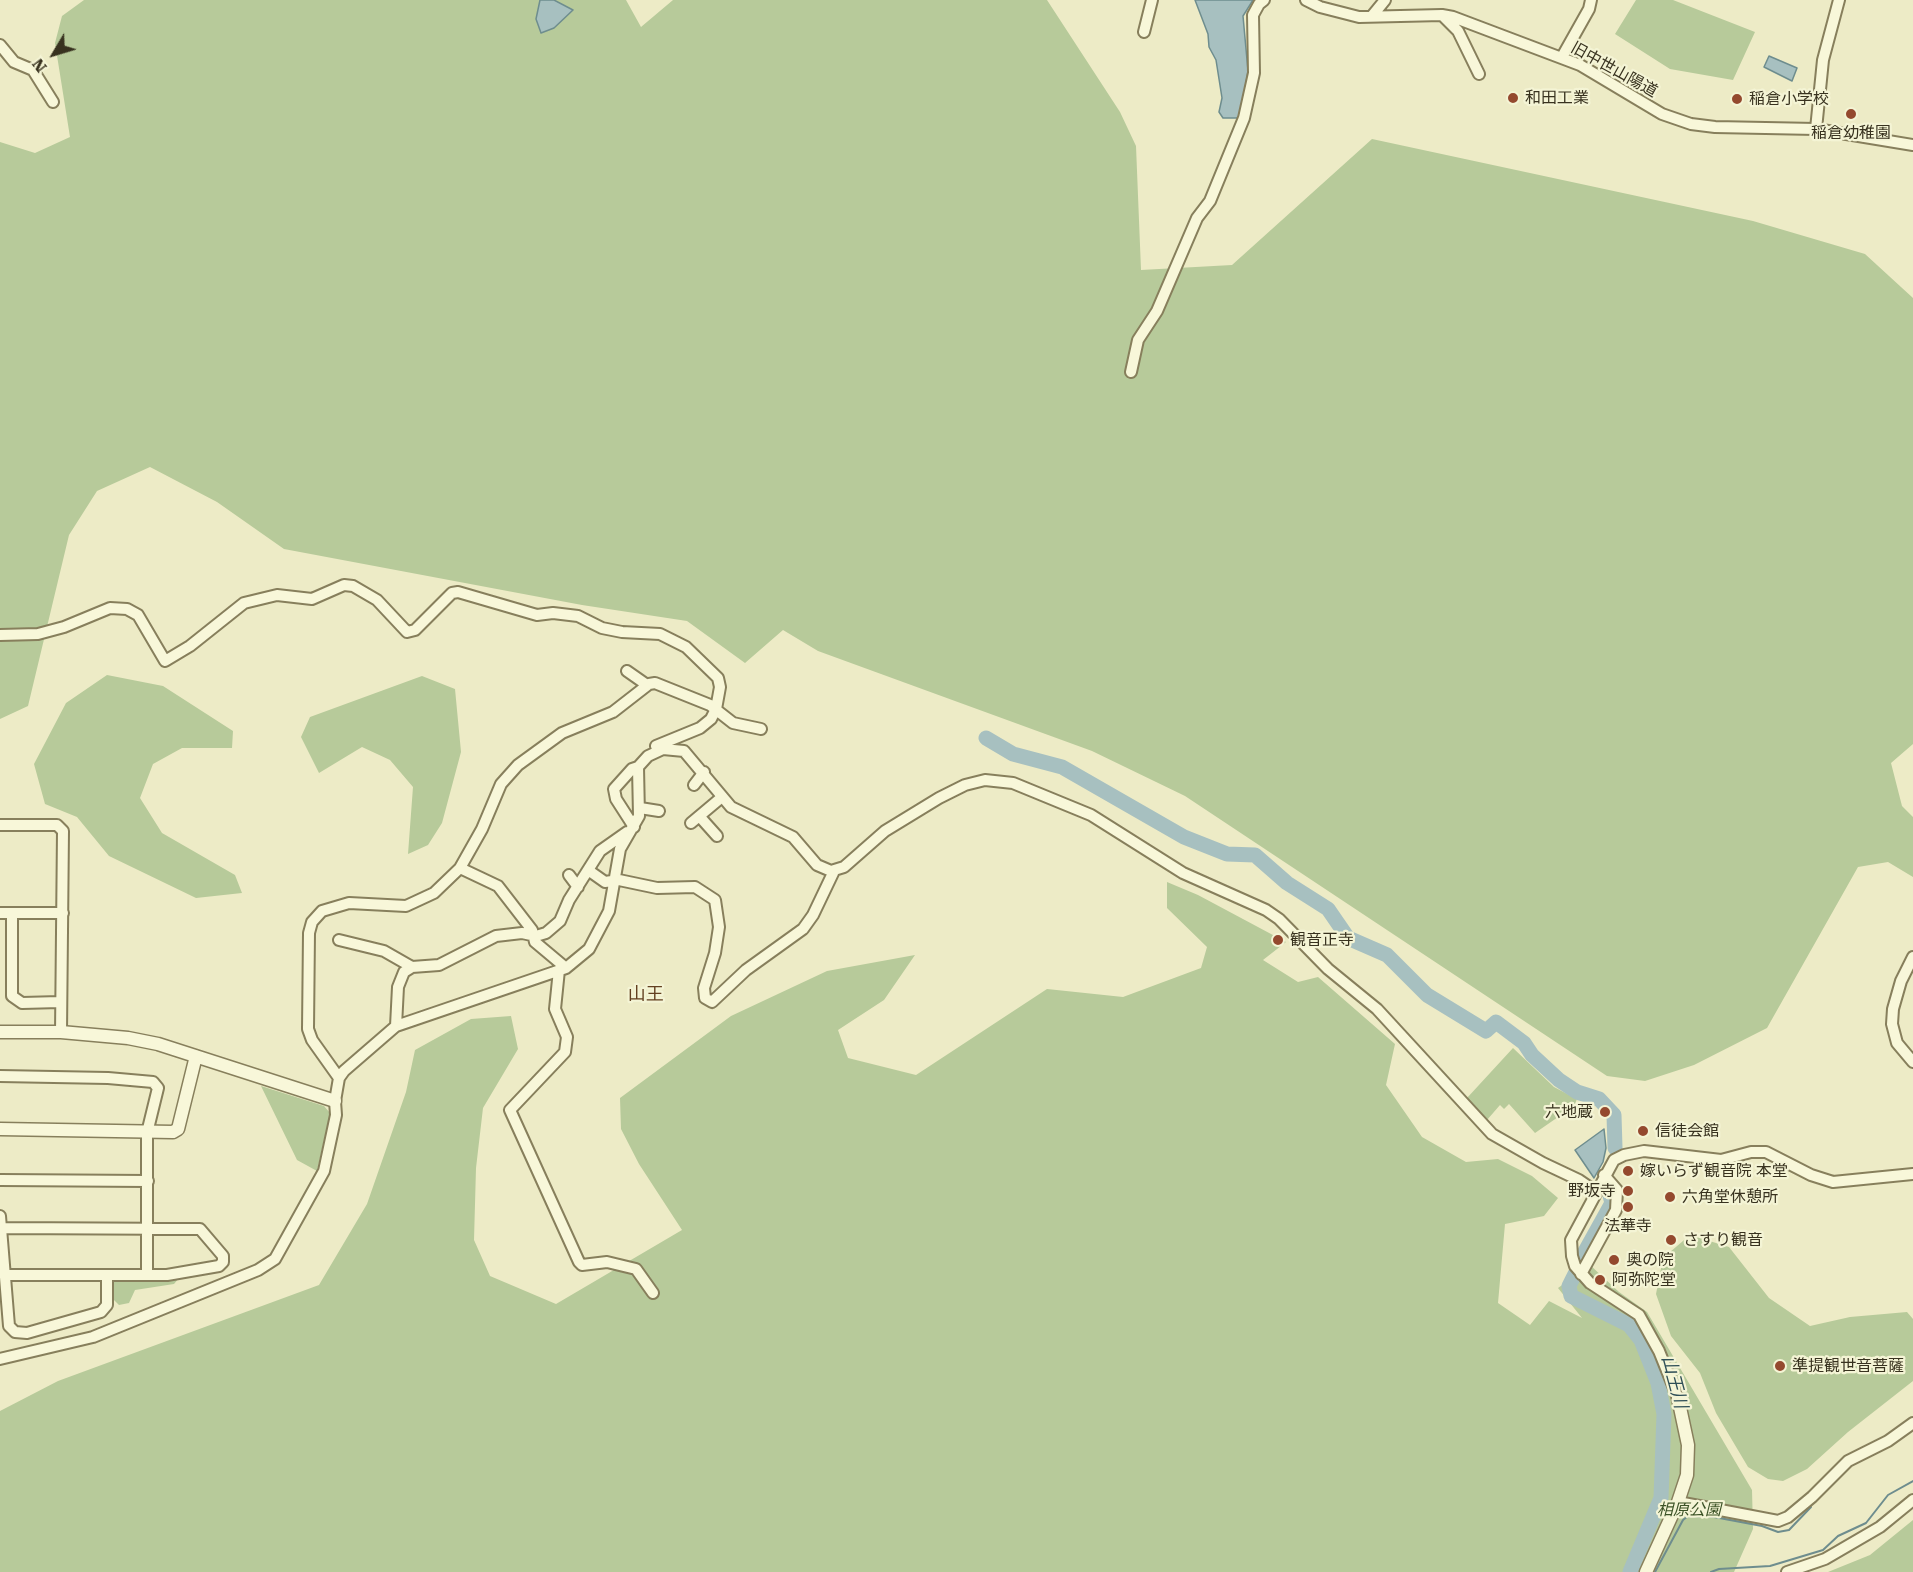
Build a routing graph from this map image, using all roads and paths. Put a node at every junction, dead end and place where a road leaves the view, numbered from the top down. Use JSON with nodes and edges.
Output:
{"nodes":[{"id":1,"x":1152,"y":0,"type":"edge"},
{"id":2,"x":1264,"y":0,"type":"edge"},
{"id":3,"x":1306,"y":0,"type":"edge"},
{"id":4,"x":1385,"y":0,"type":"edge"},
{"id":5,"x":1591,"y":0,"type":"edge"},
{"id":6,"x":1839,"y":0,"type":"edge"},
{"id":7,"x":1442,"y":15,"type":"junction"},
{"id":8,"x":1372,"y":16,"type":"junction"},
{"id":9,"x":1144,"y":32,"type":"dead end"},
{"id":10,"x":0,"y":45,"type":"edge"},
{"id":11,"x":1562,"y":57,"type":"junction"},
{"id":12,"x":1479,"y":74,"type":"dead end"},
{"id":13,"x":53,"y":102,"type":"dead end"},
{"id":14,"x":1816,"y":129,"type":"junction"},
{"id":15,"x":1913,"y":146,"type":"edge"},
{"id":16,"x":1131,"y":372,"type":"dead end"},
{"id":17,"x":0,"y":635,"type":"edge"},
{"id":18,"x":627,"y":671,"type":"dead end"},
{"id":19,"x":647,"y":685,"type":"junction"},
{"id":20,"x":716,"y":709,"type":"junction"},
{"id":21,"x":761,"y":729,"type":"dead end"},
{"id":22,"x":640,"y":764,"type":"junction"},
{"id":23,"x":704,"y":772,"type":"junction"},
{"id":24,"x":694,"y":785,"type":"dead end"},
{"id":25,"x":722,"y":797,"type":"junction"},
{"id":26,"x":640,"y":808,"type":"junction"},
{"id":27,"x":659,"y":811,"type":"dead end"},
{"id":28,"x":0,"y":825,"type":"edge"},
{"id":29,"x":632,"y":829,"type":"junction"},
{"id":30,"x":717,"y":836,"type":"dead end"},
{"id":31,"x":460,"y":868,"type":"junction"},
{"id":32,"x":588,"y":870,"type":"junction"},
{"id":33,"x":834,"y":871,"type":"junction"},
{"id":34,"x":569,"y":874,"type":"dead end"},
{"id":35,"x":614,"y":880,"type":"junction"},
{"id":36,"x":578,"y":887,"type":"junction"},
{"id":37,"x":0,"y":913,"type":"edge"},
{"id":38,"x":12,"y":913,"type":"junction"},
{"id":39,"x":63,"y":913,"type":"junction"},
{"id":40,"x":532,"y":934,"type":"junction"},
{"id":41,"x":339,"y":940,"type":"dead end"},
{"id":42,"x":1913,"y":957,"type":"edge"},
{"id":43,"x":412,"y":967,"type":"junction"},
{"id":44,"x":562,"y":969,"type":"junction"},
{"id":45,"x":60,"y":1002,"type":"junction"},
{"id":46,"x":396,"y":1026,"type":"junction"},
{"id":47,"x":0,"y":1032,"type":"edge"},
{"id":48,"x":61,"y":1032,"type":"junction"},
{"id":49,"x":196,"y":1056,"type":"junction"},
{"id":50,"x":1913,"y":1062,"type":"edge"},
{"id":51,"x":0,"y":1076,"type":"edge"},
{"id":52,"x":339,"y":1078,"type":"junction"},
{"id":53,"x":335,"y":1101,"type":"junction"},
{"id":54,"x":0,"y":1129,"type":"edge"},
{"id":55,"x":147,"y":1132,"type":"junction"},
{"id":56,"x":1913,"y":1174,"type":"edge"},
{"id":57,"x":1604,"y":1175,"type":"junction"},
{"id":58,"x":0,"y":1180,"type":"edge"},
{"id":59,"x":148,"y":1181,"type":"junction"},
{"id":60,"x":1595,"y":1191,"type":"junction"},
{"id":61,"x":0,"y":1216,"type":"edge"},
{"id":62,"x":1,"y":1228,"type":"edge"},
{"id":63,"x":148,"y":1229,"type":"junction"},
{"id":64,"x":1581,"y":1274,"type":"junction"},
{"id":65,"x":5,"y":1275,"type":"junction"},
{"id":66,"x":107,"y":1275,"type":"junction"},
{"id":67,"x":147,"y":1275,"type":"junction"},
{"id":68,"x":653,"y":1293,"type":"dead end"},
{"id":69,"x":0,"y":1359,"type":"edge"},
{"id":70,"x":1678,"y":1398,"type":"joint"},
{"id":71,"x":1913,"y":1423,"type":"edge"},
{"id":72,"x":1913,"y":1500,"type":"edge"},
{"id":73,"x":1678,"y":1502,"type":"junction"},
{"id":74,"x":1646,"y":1572,"type":"edge"},
{"id":75,"x":1787,"y":1572,"type":"edge"}],
"edges":[{"from":1,"to":9,"type":"street"},
{"from":2,"to":16,"type":"street"},
{"from":3,"to":8,"type":"street","name":"旧中世山陽道"},
{"from":4,"to":8,"type":"street"},
{"from":5,"to":11,"type":"street"},
{"from":6,"to":14,"type":"street"},
{"from":7,"to":8,"type":"street","name":"旧中世山陽道"},
{"from":7,"to":11,"type":"street","name":"旧中世山陽道"},
{"from":7,"to":12,"type":"street"},
{"from":10,"to":13,"type":"street"},
{"from":11,"to":14,"type":"street","name":"旧中世山陽道"},
{"from":14,"to":15,"type":"street","name":"旧中世山陽道"},
{"from":17,"to":20,"type":"street"},
{"from":18,"to":19,"type":"street"},
{"from":19,"to":20,"type":"street"},
{"from":19,"to":31,"type":"street"},
{"from":20,"to":21,"type":"street"},
{"from":20,"to":22,"type":"street"},
{"from":22,"to":23,"type":"street"},
{"from":22,"to":26,"type":"street"},
{"from":22,"to":29,"type":"street"},
{"from":23,"to":24,"type":"street"},
{"from":23,"to":25,"type":"street"},
{"from":25,"to":30,"type":"street"},
{"from":25,"to":33,"type":"street"},
{"from":26,"to":27,"type":"street"},
{"from":26,"to":29,"type":"street"},
{"from":28,"to":39,"type":"street"},
{"from":29,"to":32,"type":"street"},
{"from":29,"to":35,"type":"street"},
{"from":31,"to":40,"type":"street"},
{"from":31,"to":52,"type":"street"},
{"from":32,"to":35,"type":"street"},
{"from":32,"to":36,"type":"street"},
{"from":33,"to":35,"type":"street"},
{"from":33,"to":60,"type":"street"},
{"from":34,"to":36,"type":"street"},
{"from":35,"to":44,"type":"street"},
{"from":36,"to":40,"type":"street"},
{"from":37,"to":38,"type":"street"},
{"from":38,"to":39,"type":"street"},
{"from":38,"to":45,"type":"street"},
{"from":39,"to":45,"type":"street"},
{"from":40,"to":43,"type":"street"},
{"from":40,"to":44,"type":"street"},
{"from":41,"to":43,"type":"street"},
{"from":42,"to":50,"type":"street"},
{"from":43,"to":46,"type":"street"},
{"from":44,"to":46,"type":"street"},
{"from":44,"to":68,"type":"street"},
{"from":45,"to":48,"type":"street"},
{"from":46,"to":52,"type":"street"},
{"from":47,"to":48,"type":"street"},
{"from":48,"to":49,"type":"street"},
{"from":49,"to":53,"type":"street"},
{"from":49,"to":55,"type":"street"},
{"from":51,"to":55,"type":"street"},
{"from":52,"to":53,"type":"street"},
{"from":53,"to":69,"type":"street"},
{"from":54,"to":55,"type":"street"},
{"from":55,"to":59,"type":"street"},
{"from":56,"to":57,"type":"street"},
{"from":57,"to":60,"type":"street"},
{"from":57,"to":64,"type":"street"},
{"from":58,"to":59,"type":"street"},
{"from":59,"to":63,"type":"street"},
{"from":60,"to":64,"type":"street"},
{"from":61,"to":62,"type":"street"},
{"from":62,"to":63,"type":"street"},
{"from":62,"to":65,"type":"street"},
{"from":63,"to":67,"type":"street"},
{"from":63,"to":67,"type":"street"},
{"from":64,"to":70,"type":"street"},
{"from":65,"to":66,"type":"street"},
{"from":65,"to":66,"type":"street"},
{"from":66,"to":67,"type":"street"},
{"from":70,"to":73,"type":"street"},
{"from":71,"to":73,"type":"street"},
{"from":72,"to":75,"type":"street"},
{"from":73,"to":74,"type":"street"}]}
